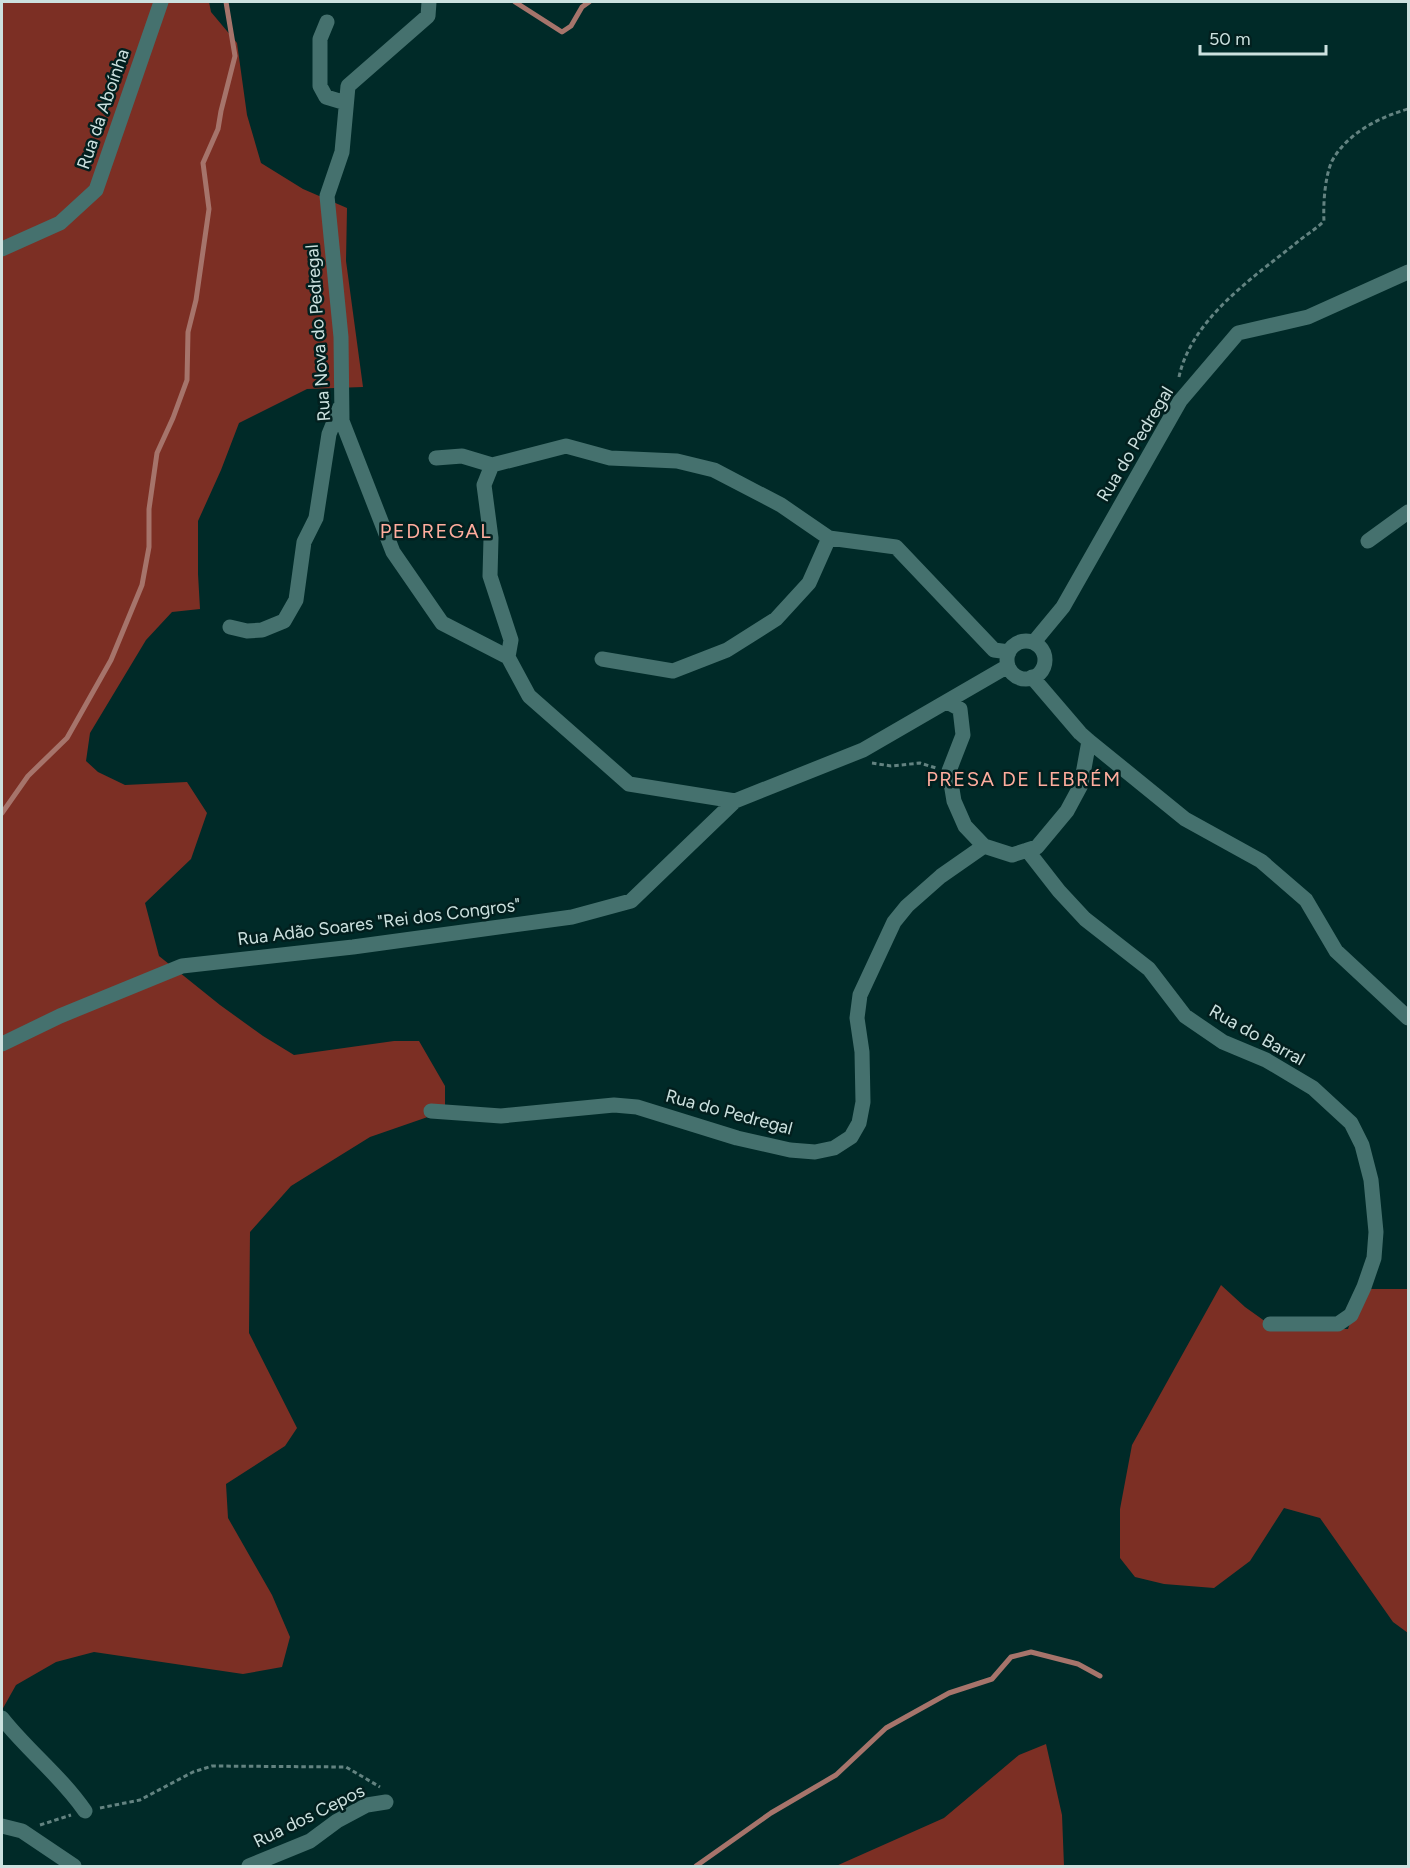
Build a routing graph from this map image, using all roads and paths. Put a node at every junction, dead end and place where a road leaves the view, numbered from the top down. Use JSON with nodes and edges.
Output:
{"nodes":[{"id":1,"x":161,"y":2,"type":"edge"},
{"id":2,"x":429,"y":2,"type":"edge"},
{"id":3,"x":327,"y":22,"type":"dead end"},
{"id":4,"x":346,"y":103,"type":"junction"},
{"id":5,"x":1408,"y":109,"type":"edge"},
{"id":6,"x":2,"y":249,"type":"edge"},
{"id":7,"x":1408,"y":272,"type":"edge"},
{"id":8,"x":1180,"y":401,"type":"junction"},
{"id":9,"x":342,"y":404,"type":"junction"},
{"id":10,"x":436,"y":458,"type":"dead end"},
{"id":11,"x":492,"y":465,"type":"junction"},
{"id":12,"x":1408,"y":512,"type":"edge"},
{"id":13,"x":829,"y":538,"type":"junction"},
{"id":14,"x":1368,"y":541,"type":"dead end"},
{"id":15,"x":230,"y":627,"type":"dead end"},
{"id":16,"x":1034,"y":642,"type":"junction"},
{"id":17,"x":508,"y":657,"type":"junction"},
{"id":18,"x":602,"y":659,"type":"dead end"},
{"id":19,"x":1008,"y":659,"type":"junction"},
{"id":20,"x":1032,"y":677,"type":"junction"},
{"id":21,"x":947,"y":702,"type":"junction"},
{"id":22,"x":1089,"y":741,"type":"junction"},
{"id":23,"x":863,"y":750,"type":"junction"},
{"id":24,"x":950,"y":771,"type":"junction"},
{"id":25,"x":735,"y":801,"type":"junction"},
{"id":26,"x":984,"y":846,"type":"junction"},
{"id":27,"x":1027,"y":850,"type":"junction"},
{"id":28,"x":1408,"y":1018,"type":"edge"},
{"id":29,"x":2,"y":1044,"type":"edge"},
{"id":30,"x":431,"y":1111,"type":"dead end"},
{"id":31,"x":1270,"y":1324,"type":"dead end"},
{"id":32,"x":2,"y":1718,"type":"edge"},
{"id":33,"x":386,"y":1802,"type":"joint"},
{"id":34,"x":85,"y":1811,"type":"junction"},
{"id":35,"x":2,"y":1826,"type":"edge"},
{"id":36,"x":22,"y":1831,"type":"junction"},
{"id":37,"x":74,"y":1866,"type":"edge"},
{"id":38,"x":249,"y":1866,"type":"edge"}],
"edges":[{"from":1,"to":6,"type":"street","name":"Rua da Aboínha"},
{"from":2,"to":4,"type":"street","name":"Rua Nova do Pedregal"},
{"from":3,"to":4,"type":"street"},
{"from":4,"to":9,"type":"street","name":"Rua Nova do Pedregal"},
{"from":5,"to":8,"type":"path"},
{"from":7,"to":8,"type":"street","name":"Rua do Pedregal"},
{"from":8,"to":16,"type":"street","name":"Rua do Pedregal"},
{"from":9,"to":15,"type":"street"},
{"from":9,"to":17,"type":"street","name":"Rua Nova do Pedregal"},
{"from":10,"to":11,"type":"street"},
{"from":11,"to":13,"type":"street"},
{"from":11,"to":17,"type":"street"},
{"from":12,"to":14,"type":"street"},
{"from":13,"to":18,"type":"street"},
{"from":13,"to":19,"type":"street"},
{"from":16,"to":19,"type":"street"},
{"from":16,"to":20,"type":"street"},
{"from":17,"to":25,"type":"street"},
{"from":19,"to":20,"type":"street"},
{"from":19,"to":21,"type":"street"},
{"from":20,"to":22,"type":"street"},
{"from":21,"to":23,"type":"street"},
{"from":21,"to":24,"type":"street"},
{"from":22,"to":27,"type":"street"},
{"from":22,"to":28,"type":"street"},
{"from":23,"to":24,"type":"path"},
{"from":23,"to":25,"type":"street"},
{"from":24,"to":26,"type":"street"},
{"from":25,"to":29,"type":"street","name":"Rua Adão Soares \"Rei dos Congros\""},
{"from":26,"to":27,"type":"street"},
{"from":26,"to":30,"type":"street","name":"Rua do Pedregal"},
{"from":27,"to":31,"type":"street","name":"Rua do Barral"},
{"from":32,"to":34,"type":"street"},
{"from":33,"to":34,"type":"path"},
{"from":33,"to":38,"type":"street","name":"Rua dos Cepos"},
{"from":34,"to":36,"type":"path"},
{"from":35,"to":36,"type":"street"},
{"from":36,"to":37,"type":"street"}]}
